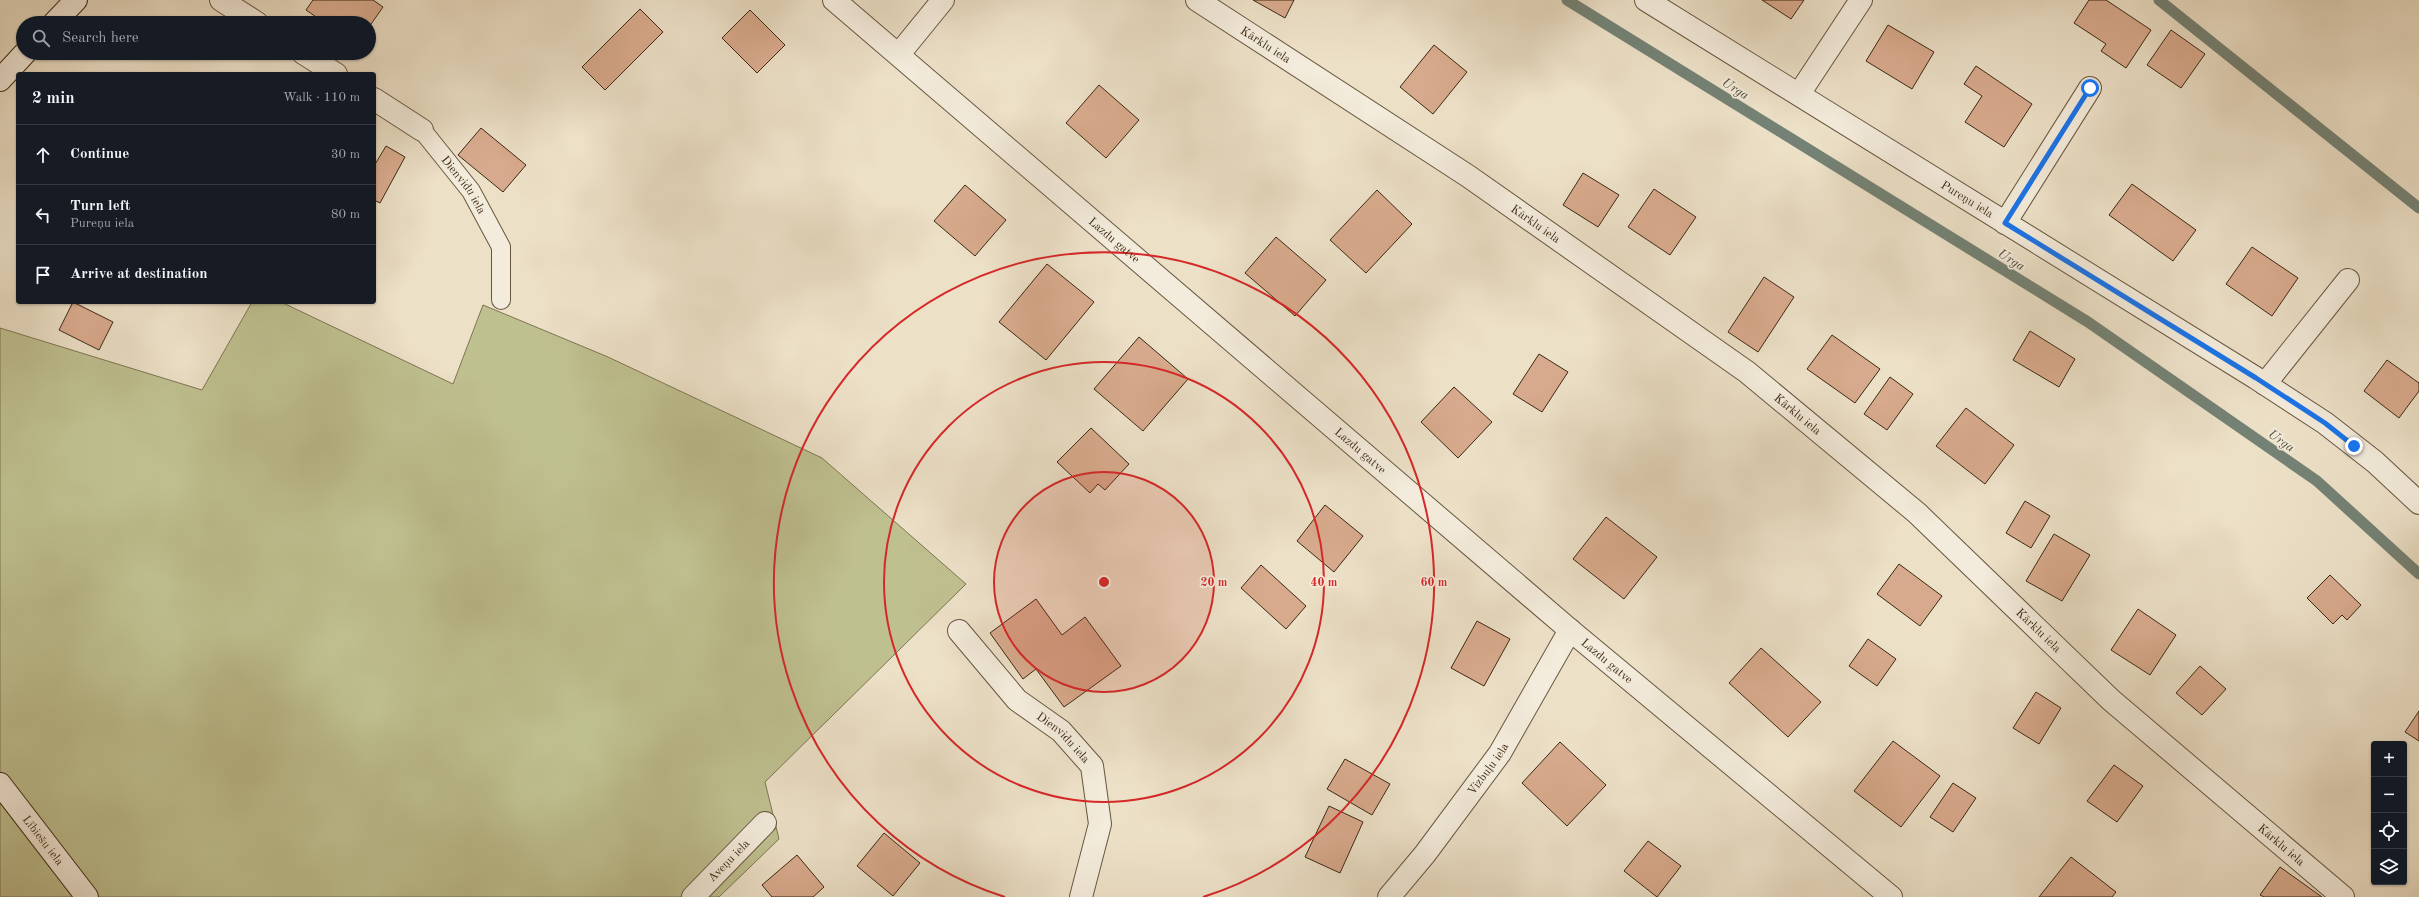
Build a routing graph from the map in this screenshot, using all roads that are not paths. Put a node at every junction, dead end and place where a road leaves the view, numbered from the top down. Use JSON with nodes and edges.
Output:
{"nodes":[{"id":1,"x":76,"y":0,"type":"edge"},
{"id":2,"x":221,"y":0,"type":"edge"},
{"id":3,"x":834,"y":0,"type":"edge"},
{"id":4,"x":943,"y":0,"type":"edge"},
{"id":5,"x":1197,"y":0,"type":"edge"},
{"id":6,"x":1646,"y":0,"type":"edge"},
{"id":7,"x":1861,"y":0,"type":"edge"},
{"id":8,"x":61,"y":16,"type":"edge"},
{"id":9,"x":246,"y":16,"type":"edge"},
{"id":10,"x":899,"y":54,"type":"junction"},
{"id":11,"x":19,"y":60,"type":"edge"},
{"id":12,"x":314,"y":60,"type":"edge"},
{"id":13,"x":333,"y":72,"type":"edge"},
{"id":14,"x":0,"y":80,"type":"edge"},
{"id":15,"x":2090,"y":88,"type":"dead end"},
{"id":16,"x":1799,"y":94,"type":"junction"},
{"id":17,"x":376,"y":100,"type":"edge"},
{"id":18,"x":422,"y":130,"type":"joint"},
{"id":19,"x":2005,"y":223,"type":"junction"},
{"id":20,"x":2348,"y":280,"type":"dead end"},
{"id":21,"x":501,"y":300,"type":"dead end"},
{"id":22,"x":2265,"y":384,"type":"junction"},
{"id":23,"x":2419,"y":504,"type":"edge"},
{"id":24,"x":1570,"y":630,"type":"junction"},
{"id":25,"x":959,"y":631,"type":"dead end"},
{"id":26,"x":0,"y":784,"type":"edge"},
{"id":27,"x":764,"y":823,"type":"dead end"},
{"id":28,"x":87,"y":897,"type":"edge"},
{"id":29,"x":693,"y":897,"type":"edge"},
{"id":30,"x":1081,"y":897,"type":"edge"},
{"id":31,"x":1389,"y":897,"type":"edge"},
{"id":32,"x":1891,"y":897,"type":"edge"},
{"id":33,"x":2343,"y":897,"type":"edge"}],
"edges":[{"from":1,"to":8,"type":"street"},
{"from":2,"to":9,"type":"street"},
{"from":3,"to":10,"type":"street","name":"Lazdu gatve"},
{"from":4,"to":10,"type":"street"},
{"from":5,"to":33,"type":"street","name":"Kārklu iela"},
{"from":6,"to":16,"type":"street","name":"Pureņu iela"},
{"from":7,"to":16,"type":"street"},
{"from":10,"to":24,"type":"street","name":"Lazdu gatve"},
{"from":11,"to":14,"type":"street"},
{"from":12,"to":13,"type":"street"},
{"from":15,"to":19,"type":"street"},
{"from":16,"to":19,"type":"street","name":"Pureņu iela"},
{"from":17,"to":18,"type":"street","name":"Dienvidu iela"},
{"from":18,"to":21,"type":"lane","name":"Dienvidu iela"},
{"from":19,"to":22,"type":"street","name":"Pureņu iela"},
{"from":20,"to":22,"type":"street"},
{"from":22,"to":23,"type":"street","name":"Pureņu iela"},
{"from":24,"to":31,"type":"street","name":"Vizbuļu iela"},
{"from":24,"to":32,"type":"street","name":"Lazdu gatve"},
{"from":25,"to":30,"type":"street","name":"Dienvidu iela"},
{"from":26,"to":28,"type":"street","name":"Lībiešu iela"},
{"from":27,"to":29,"type":"street","name":"Aveņu iela"}]}
